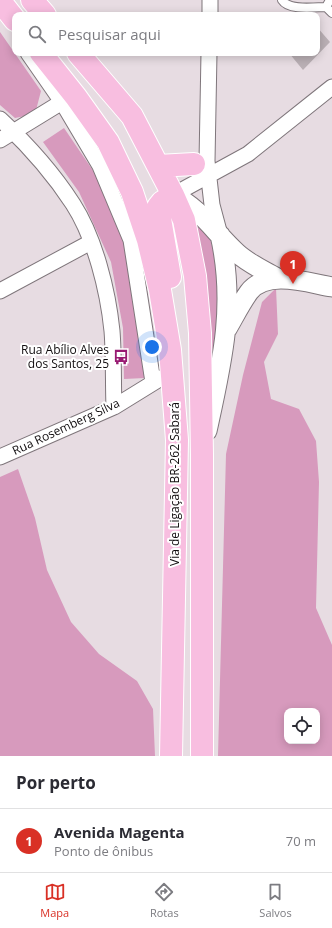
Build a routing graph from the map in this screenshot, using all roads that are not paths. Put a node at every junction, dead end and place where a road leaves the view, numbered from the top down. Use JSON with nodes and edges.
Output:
{"nodes":[{"id":1,"x":32,"y":0,"type":"edge"},
{"id":2,"x":210,"y":0,"type":"edge"},
{"id":3,"x":282,"y":0,"type":"edge"},
{"id":4,"x":329,"y":7,"type":"edge"},
{"id":5,"x":7,"y":9,"type":"edge"},
{"id":6,"x":42,"y":12,"type":"edge"},
{"id":7,"x":210,"y":12,"type":"edge"},
{"id":8,"x":12,"y":21,"type":"edge"},
{"id":9,"x":30,"y":56,"type":"edge"},
{"id":10,"x":44,"y":56,"type":"edge"},
{"id":11,"x":81,"y":56,"type":"edge"},
{"id":12,"x":209,"y":56,"type":"edge"},
{"id":13,"x":332,"y":87,"type":"edge"},
{"id":14,"x":62,"y":102,"type":"junction"},
{"id":15,"x":0,"y":119,"type":"edge"},
{"id":16,"x":14,"y":132,"type":"junction"},
{"id":17,"x":0,"y":140,"type":"edge"},
{"id":18,"x":158,"y":166,"type":"junction"},
{"id":19,"x":201,"y":170,"type":"junction"},
{"id":20,"x":174,"y":195,"type":"junction"},
{"id":21,"x":220,"y":235,"type":"junction"},
{"id":22,"x":91,"y":242,"type":"junction"},
{"id":23,"x":279,"y":279,"type":"junction"},
{"id":24,"x":332,"y":287,"type":"edge"},
{"id":25,"x":0,"y":291,"type":"edge"},
{"id":26,"x":227,"y":330,"type":"junction"},
{"id":27,"x":170,"y":350,"type":"junction"},
{"id":28,"x":173,"y":372,"type":"junction"},
{"id":29,"x":153,"y":382,"type":"junction"},
{"id":30,"x":114,"y":407,"type":"junction"},
{"id":31,"x":202,"y":454,"type":"junction"},
{"id":32,"x":0,"y":457,"type":"edge"},
{"id":33,"x":172,"y":756,"type":"edge"},
{"id":34,"x":202,"y":756,"type":"edge"}],
"edges":[{"from":1,"to":6,"type":"highway"},
{"from":2,"to":7,"type":"street"},
{"from":3,"to":4,"type":"lane"},
{"from":5,"to":8,"type":"street"},
{"from":9,"to":14,"type":"street"},
{"from":10,"to":27,"type":"highway","name":"Via de Ligação BR-262 Sabará"},
{"from":11,"to":18,"type":"highway"},
{"from":12,"to":19,"type":"street"},
{"from":13,"to":19,"type":"street"},
{"from":14,"to":16,"type":"street"},
{"from":14,"to":29,"type":"street"},
{"from":15,"to":16,"type":"street"},
{"from":16,"to":17,"type":"street"},
{"from":16,"to":22,"type":"street"},
{"from":18,"to":19,"type":"highway"},
{"from":18,"to":20,"type":"highway"},
{"from":19,"to":20,"type":"street"},
{"from":19,"to":21,"type":"street"},
{"from":20,"to":21,"type":"street"},
{"from":20,"to":27,"type":"highway"},
{"from":20,"to":31,"type":"highway"},
{"from":21,"to":23,"type":"street"},
{"from":21,"to":26,"type":"street"},
{"from":22,"to":25,"type":"street"},
{"from":22,"to":30,"type":"street"},
{"from":23,"to":24,"type":"street"},
{"from":23,"to":26,"type":"street"},
{"from":26,"to":31,"type":"street"},
{"from":27,"to":28,"type":"highway","name":"Via de Ligação BR-262 Sabará"},
{"from":28,"to":29,"type":"street","name":"Rua Rosemberg Silva"},
{"from":28,"to":33,"type":"highway","name":"Via de Ligação BR-262 Sabará"},
{"from":29,"to":30,"type":"street","name":"Rua Rosemberg Silva"},
{"from":30,"to":32,"type":"street","name":"Rua Rosemberg Silva"},
{"from":31,"to":34,"type":"highway"}]}
